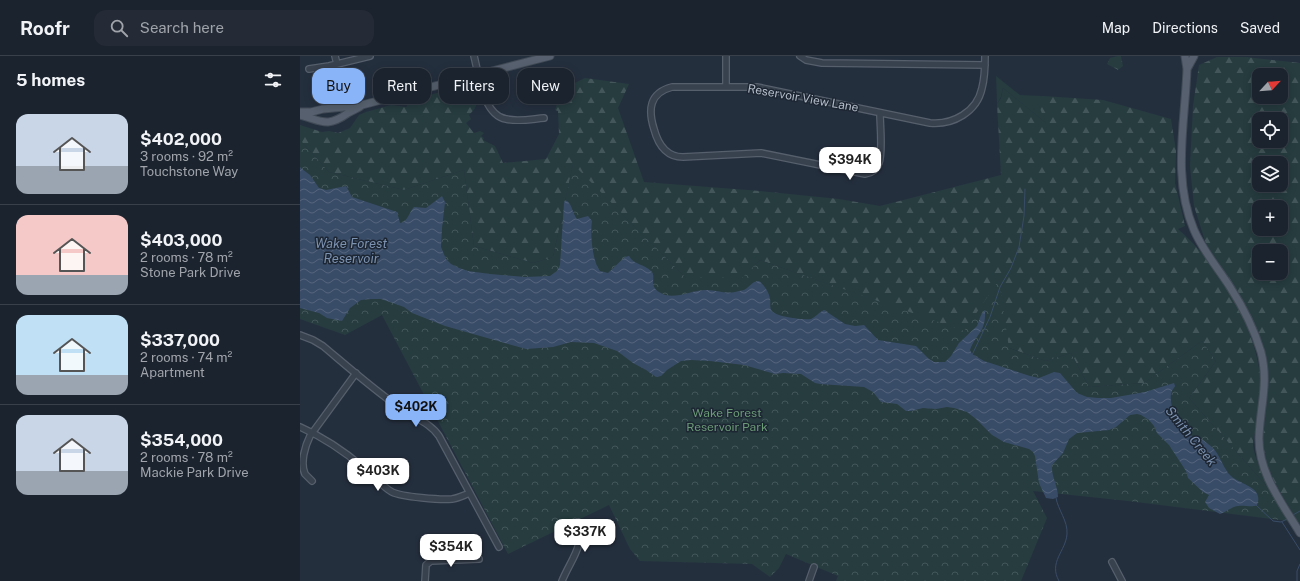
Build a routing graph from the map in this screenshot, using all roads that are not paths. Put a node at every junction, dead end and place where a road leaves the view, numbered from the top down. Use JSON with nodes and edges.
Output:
{"nodes":[{"id":1,"x":335,"y":56,"type":"edge"},
{"id":2,"x":370,"y":56,"type":"edge"},
{"id":3,"x":474,"y":56,"type":"edge"},
{"id":4,"x":550,"y":56,"type":"edge"},
{"id":5,"x":726,"y":56,"type":"edge"},
{"id":6,"x":800,"y":56,"type":"edge"},
{"id":7,"x":985,"y":56,"type":"edge"},
{"id":8,"x":1185,"y":56,"type":"edge"},
{"id":9,"x":1194,"y":56,"type":"edge"},
{"id":10,"x":337,"y":64,"type":"junction"},
{"id":11,"x":985,"y":65,"type":"junction"},
{"id":12,"x":477,"y":68,"type":"edge"},
{"id":13,"x":502,"y":68,"type":"edge"},
{"id":14,"x":309,"y":69,"type":"dead end"},
{"id":15,"x":1187,"y":69,"type":"junction"},
{"id":16,"x":439,"y":84,"type":"edge"},
{"id":17,"x":726,"y":87,"type":"junction"},
{"id":18,"x":487,"y":104,"type":"edge"},
{"id":19,"x":362,"y":105,"type":"junction"},
{"id":20,"x":331,"y":108,"type":"junction"},
{"id":21,"x":300,"y":112,"type":"edge"},
{"id":22,"x":880,"y":113,"type":"junction"},
{"id":23,"x":300,"y":116,"type":"edge"},
{"id":24,"x":544,"y":118,"type":"dead end"},
{"id":25,"x":332,"y":122,"type":"junction"},
{"id":26,"x":300,"y":335,"type":"edge"},
{"id":27,"x":356,"y":373,"type":"junction"},
{"id":28,"x":300,"y":427,"type":"edge"},
{"id":29,"x":313,"y":433,"type":"junction"},
{"id":30,"x":312,"y":481,"type":"dead end"},
{"id":31,"x":470,"y":493,"type":"junction"},
{"id":32,"x":578,"y":522,"type":"dead end"},
{"id":33,"x":1300,"y":533,"type":"edge"},
{"id":34,"x":499,"y":547,"type":"dead end"},
{"id":35,"x":479,"y":559,"type":"dead end"},
{"id":36,"x":1112,"y":562,"type":"dead end"},
{"id":37,"x":814,"y":567,"type":"dead end"},
{"id":38,"x":425,"y":581,"type":"edge"},
{"id":39,"x":562,"y":581,"type":"edge"},
{"id":40,"x":809,"y":581,"type":"edge"},
{"id":41,"x":1122,"y":581,"type":"edge"}],
"edges":[{"from":1,"to":10,"type":"street"},
{"from":2,"to":10,"type":"street"},
{"from":3,"to":12,"type":"street"},
{"from":4,"to":13,"type":"main road"},
{"from":5,"to":17,"type":"street"},
{"from":6,"to":11,"type":"street"},
{"from":7,"to":11,"type":"street","name":"Reservoir View Lane"},
{"from":8,"to":15,"type":"main road"},
{"from":9,"to":15,"type":"main road"},
{"from":10,"to":14,"type":"street"},
{"from":11,"to":22,"type":"street","name":"Reservoir View Lane"},
{"from":15,"to":33,"type":"main road"},
{"from":16,"to":19,"type":"main road"},
{"from":17,"to":22,"type":"street","name":"Reservoir View Lane"},
{"from":17,"to":22,"type":"street","name":"Reservoir View Lane"},
{"from":18,"to":24,"type":"street"},
{"from":19,"to":20,"type":"main road"},
{"from":19,"to":25,"type":"main road"},
{"from":20,"to":21,"type":"main road"},
{"from":20,"to":25,"type":"main road"},
{"from":23,"to":25,"type":"main road"},
{"from":26,"to":27,"type":"street"},
{"from":27,"to":29,"type":"street"},
{"from":27,"to":31,"type":"street"},
{"from":28,"to":29,"type":"street"},
{"from":29,"to":30,"type":"street"},
{"from":29,"to":31,"type":"street"},
{"from":31,"to":34,"type":"street"},
{"from":32,"to":39,"type":"street"},
{"from":35,"to":38,"type":"street"},
{"from":36,"to":41,"type":"street"},
{"from":37,"to":40,"type":"street"}]}
